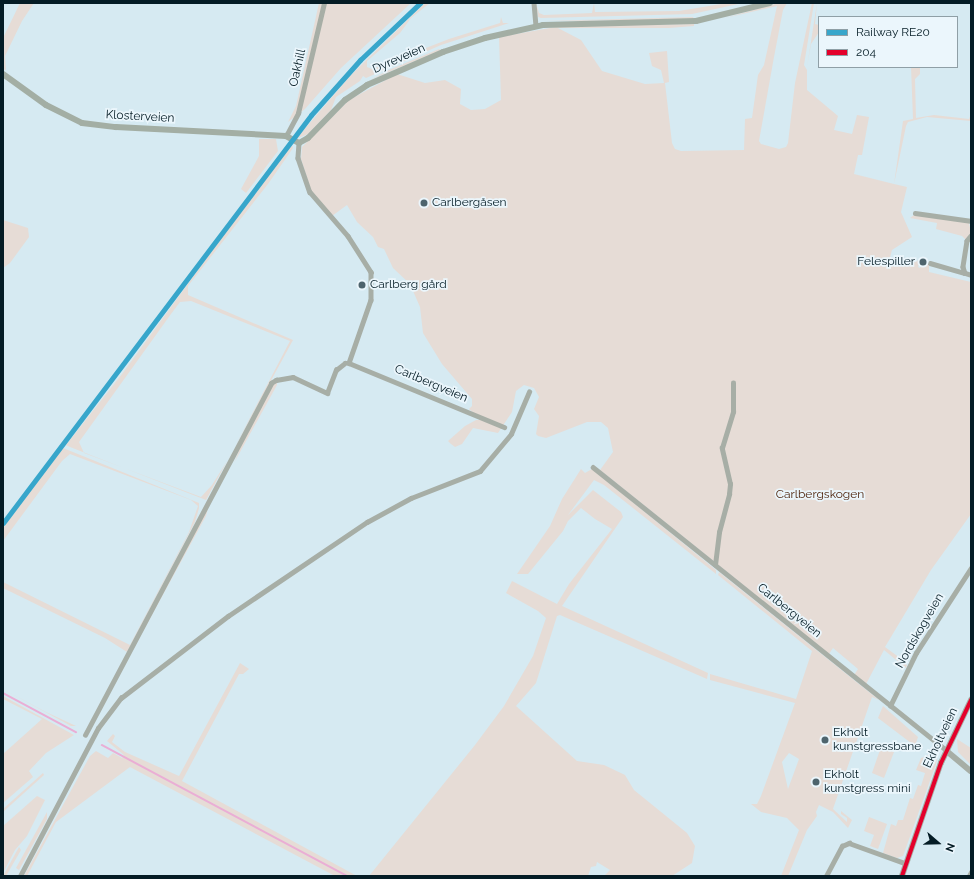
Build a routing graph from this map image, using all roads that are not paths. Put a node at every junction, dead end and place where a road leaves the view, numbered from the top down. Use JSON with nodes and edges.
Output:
{"nodes":[{"id":1,"x":324,"y":3,"type":"edge"},
{"id":2,"x":534,"y":3,"type":"edge"},
{"id":3,"x":770,"y":3,"type":"edge"},
{"id":4,"x":536,"y":26,"type":"junction"},
{"id":5,"x":3,"y":74,"type":"edge"},
{"id":6,"x":288,"y":137,"type":"junction"},
{"id":7,"x":299,"y":142,"type":"junction"},
{"id":8,"x":915,"y":213,"type":"dead end"},
{"id":9,"x":971,"y":221,"type":"edge"},
{"id":10,"x":971,"y":236,"type":"edge"},
{"id":11,"x":930,"y":264,"type":"dead end"},
{"id":12,"x":965,"y":273,"type":"junction"},
{"id":13,"x":971,"y":275,"type":"edge"},
{"id":14,"x":349,"y":363,"type":"junction"},
{"id":15,"x":733,"y":383,"type":"dead end"},
{"id":16,"x":529,"y":392,"type":"dead end"},
{"id":17,"x":504,"y":427,"type":"dead end"},
{"id":18,"x":593,"y":467,"type":"dead end"},
{"id":19,"x":715,"y":565,"type":"junction"},
{"id":20,"x":971,"y":568,"type":"edge"},
{"id":21,"x":971,"y":700,"type":"edge"},
{"id":22,"x":890,"y":706,"type":"junction"},
{"id":23,"x":85,"y":735,"type":"dead end"},
{"id":24,"x":947,"y":751,"type":"junction"},
{"id":25,"x":971,"y":771,"type":"edge"},
{"id":26,"x":906,"y":863,"type":"junction"},
{"id":27,"x":971,"y":872,"type":"edge"},
{"id":28,"x":20,"y":876,"type":"edge"},
{"id":29,"x":826,"y":876,"type":"edge"},
{"id":30,"x":902,"y":876,"type":"edge"},
{"id":31,"x":969,"y":876,"type":"edge"}],
"edges":[{"from":1,"to":6,"type":"street","name":"Oakhill"},
{"from":2,"to":4,"type":"street"},
{"from":3,"to":4,"type":"main road","name":"Dyreveien"},
{"from":4,"to":7,"type":"main road","name":"Dyreveien"},
{"from":5,"to":6,"type":"main road","name":"Klosterveien"},
{"from":6,"to":7,"type":"main road"},
{"from":7,"to":14,"type":"street"},
{"from":8,"to":9,"type":"street"},
{"from":10,"to":12,"type":"street"},
{"from":11,"to":12,"type":"street"},
{"from":12,"to":13,"type":"street"},
{"from":14,"to":17,"type":"street","name":"Carlbergveien"},
{"from":14,"to":23,"type":"street"},
{"from":15,"to":19,"type":"street"},
{"from":16,"to":28,"type":"street"},
{"from":18,"to":19,"type":"street","name":"Carlbergveien"},
{"from":19,"to":22,"type":"street","name":"Carlbergveien"},
{"from":20,"to":22,"type":"street","name":"Nordskogveien"},
{"from":21,"to":24,"type":"street","name":"Ekholtveien"},
{"from":22,"to":24,"type":"street","name":"Carlbergveien"},
{"from":24,"to":25,"type":"street","name":"Carlbergveien"},
{"from":24,"to":26,"type":"street","name":"Ekholtveien"},
{"from":26,"to":29,"type":"street"},
{"from":26,"to":30,"type":"street","name":"Ekholtveien"},
{"from":27,"to":31,"type":"street"}]}
